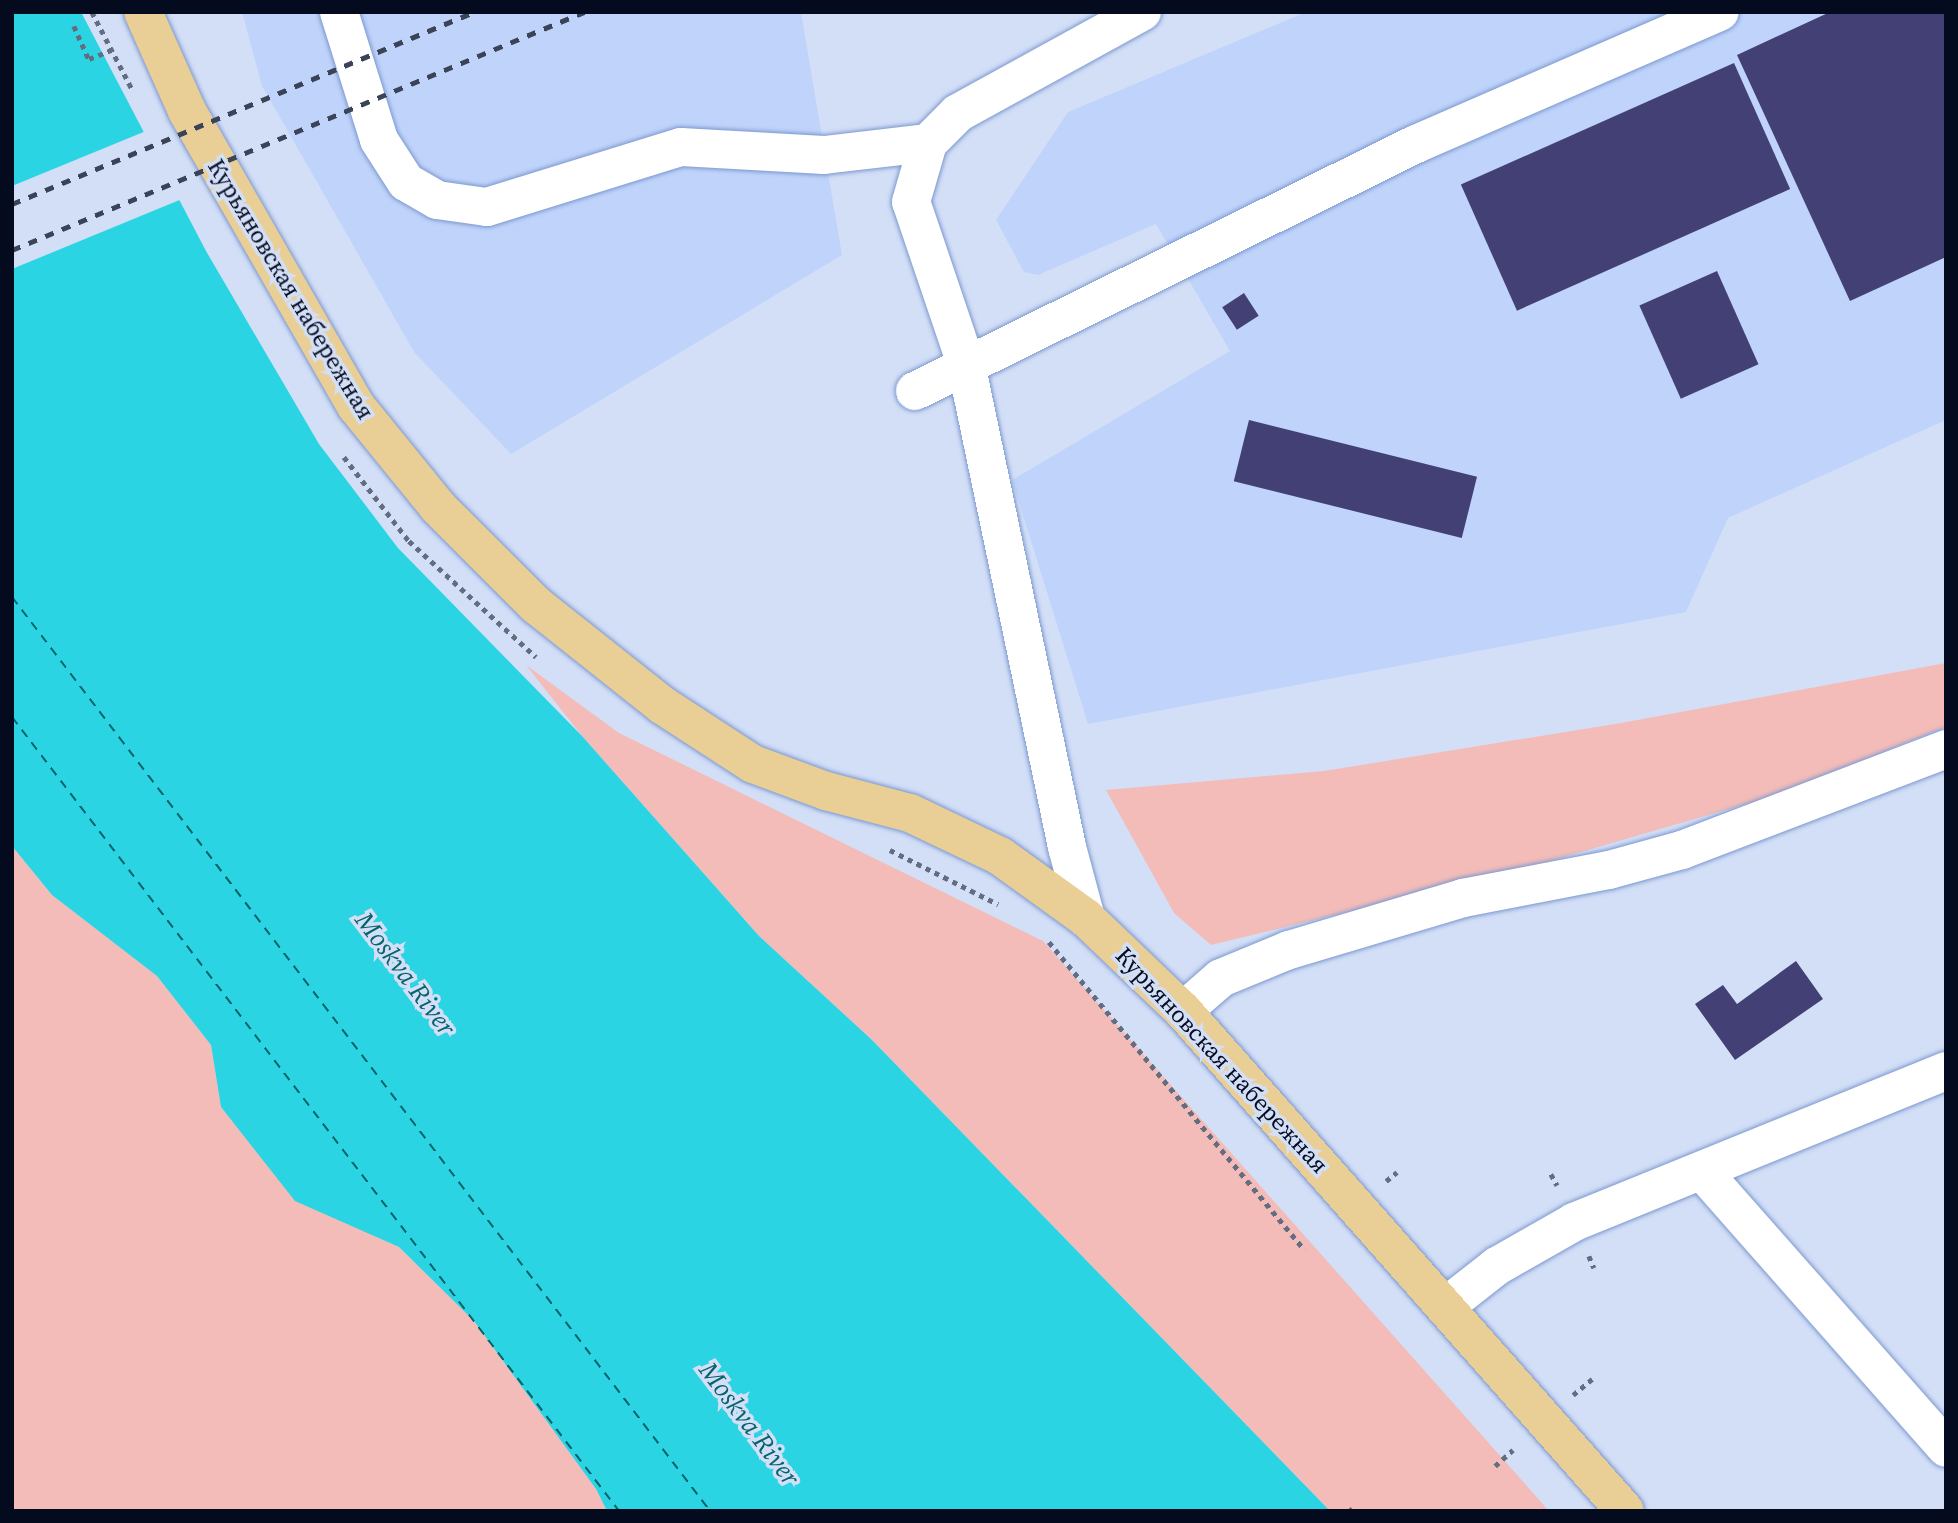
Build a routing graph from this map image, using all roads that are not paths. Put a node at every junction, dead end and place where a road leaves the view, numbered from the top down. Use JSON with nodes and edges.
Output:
{"nodes":[{"id":1,"x":129,"y":12,"type":"edge"},
{"id":2,"x":143,"y":12,"type":"edge"},
{"id":3,"x":157,"y":12,"type":"edge"},
{"id":4,"x":339,"y":12,"type":"edge"},
{"id":5,"x":1143,"y":12,"type":"edge"},
{"id":6,"x":1719,"y":12,"type":"edge"},
{"id":7,"x":187,"y":111,"type":"junction"},
{"id":8,"x":928,"y":143,"type":"junction"},
{"id":9,"x":967,"y":368,"type":"junction"},
{"id":10,"x":915,"y":391,"type":"dead end"},
{"id":11,"x":1946,"y":749,"type":"edge"},
{"id":12,"x":1086,"y":918,"type":"junction"},
{"id":13,"x":1183,"y":1011,"type":"junction"},
{"id":14,"x":1946,"y":1071,"type":"edge"},
{"id":15,"x":1702,"y":1171,"type":"junction"},
{"id":16,"x":1446,"y":1306,"type":"junction"},
{"id":17,"x":1946,"y":1448,"type":"edge"},
{"id":18,"x":1625,"y":1511,"type":"edge"}],
"edges":[{"from":1,"to":7,"type":"street","name":"Курьяновская набережная"},
{"from":2,"to":7,"type":"main road"},
{"from":3,"to":7,"type":"street","name":"Курьяновская набережная"},
{"from":4,"to":8,"type":"street"},
{"from":5,"to":8,"type":"street"},
{"from":6,"to":9,"type":"street"},
{"from":7,"to":12,"type":"main road","name":"Курьяновская набережная"},
{"from":8,"to":9,"type":"street"},
{"from":9,"to":10,"type":"street"},
{"from":9,"to":12,"type":"street"},
{"from":11,"to":13,"type":"street"},
{"from":12,"to":13,"type":"main road","name":"Курьяновская набережная"},
{"from":13,"to":16,"type":"main road","name":"Курьяновская набережная"},
{"from":14,"to":15,"type":"street"},
{"from":15,"to":16,"type":"street"},
{"from":15,"to":17,"type":"street"},
{"from":16,"to":18,"type":"main road","name":"Курьяновская набережная"}]}
